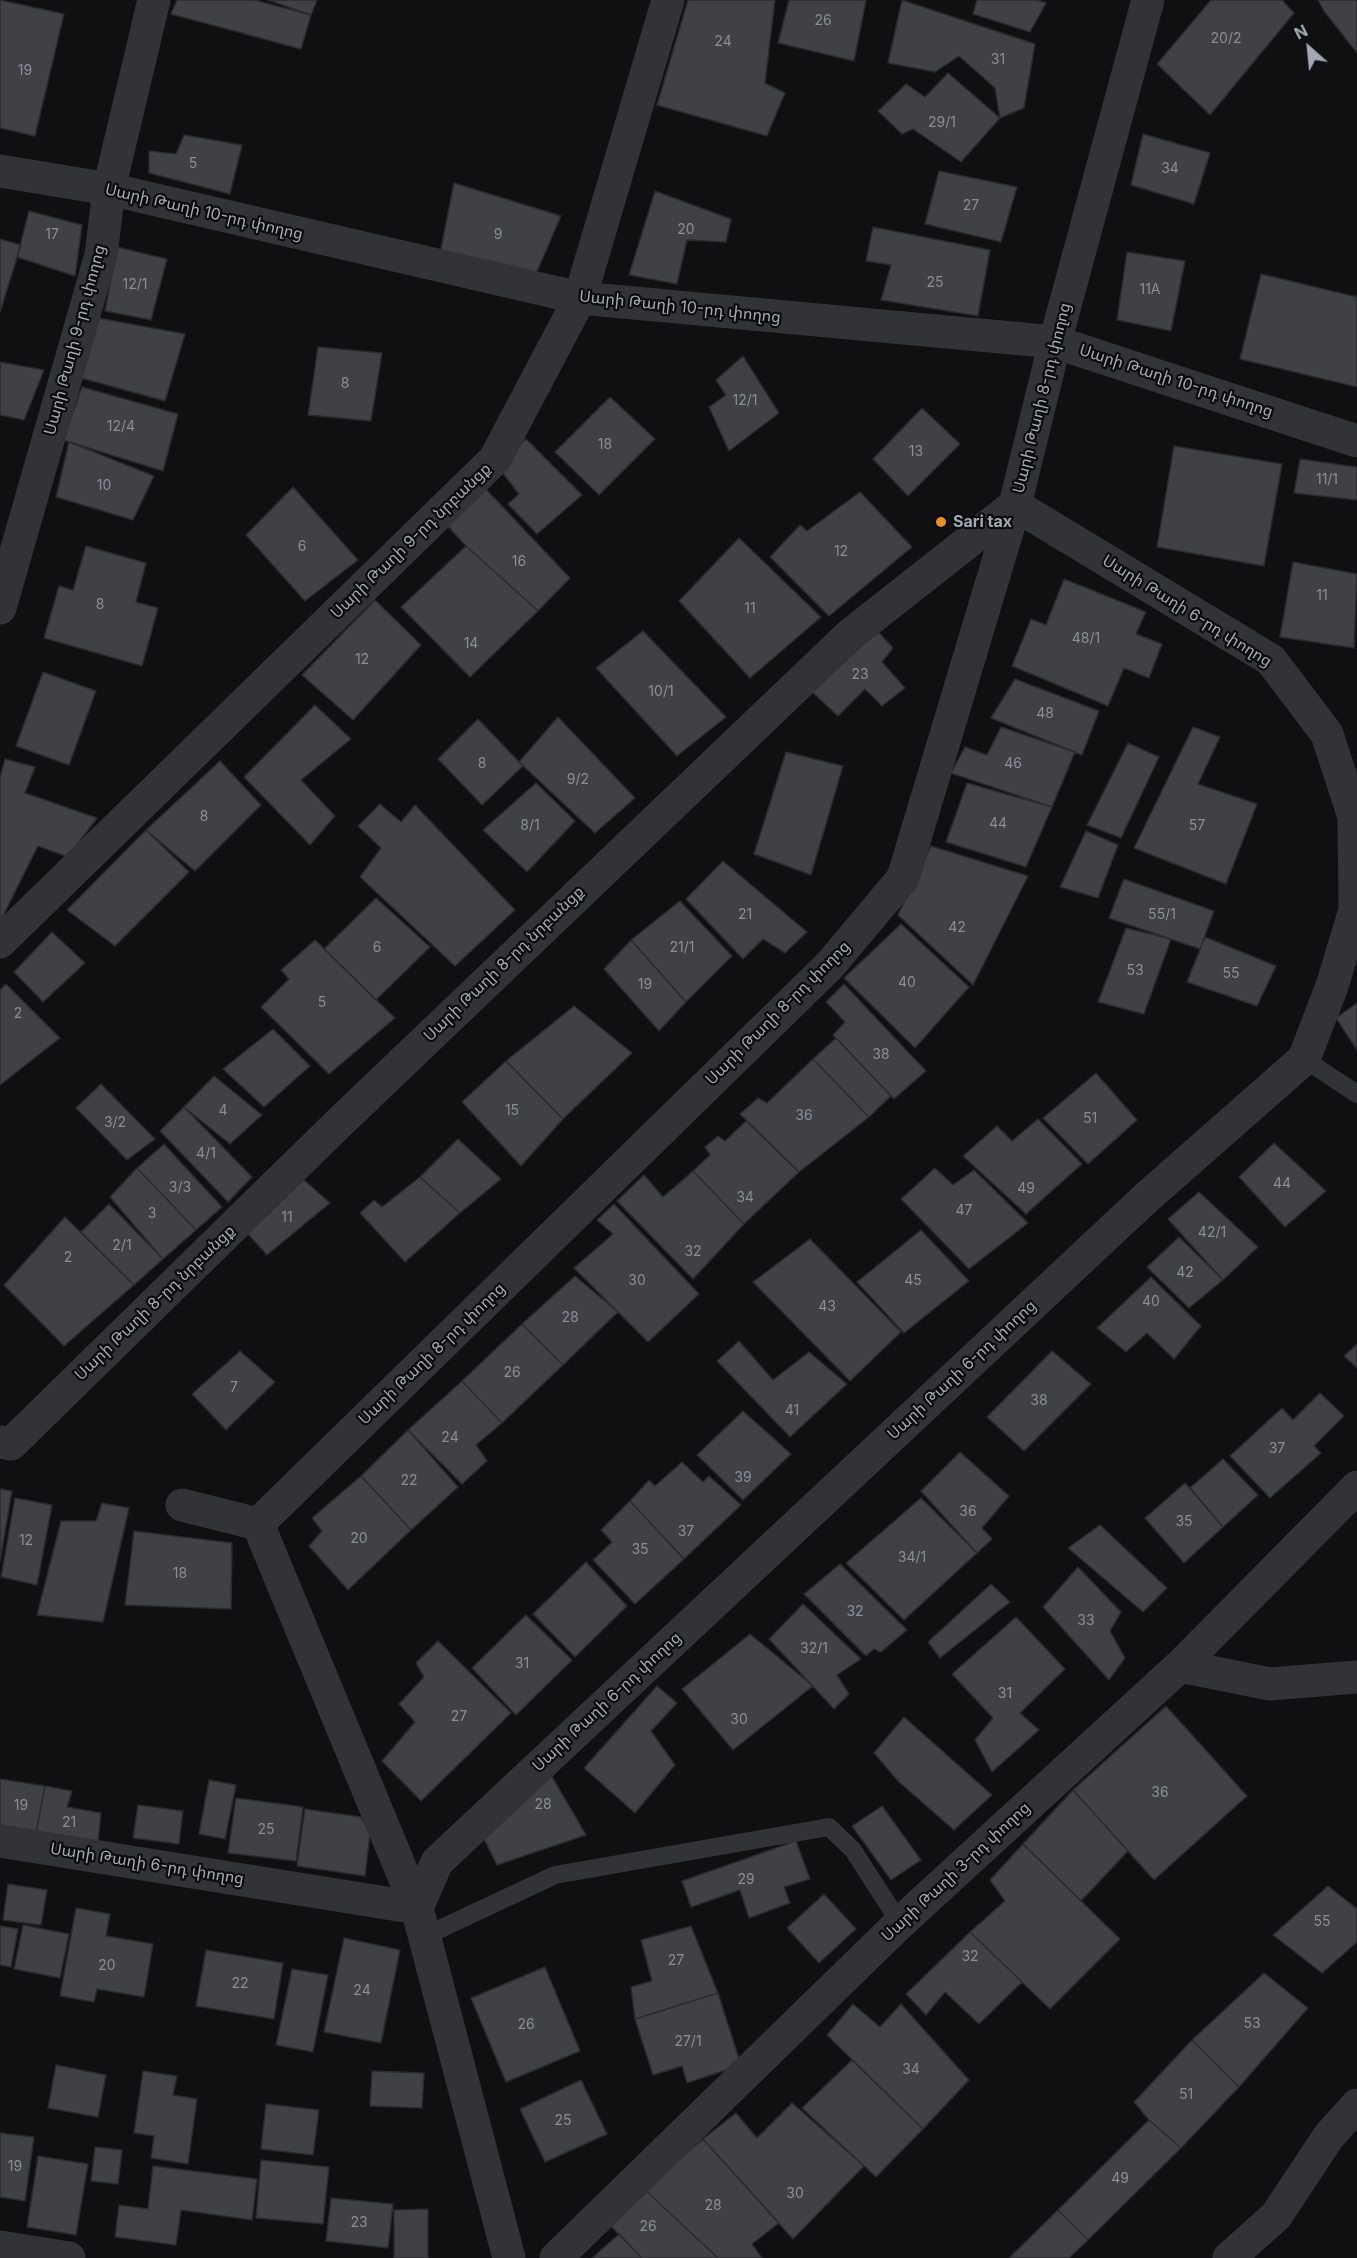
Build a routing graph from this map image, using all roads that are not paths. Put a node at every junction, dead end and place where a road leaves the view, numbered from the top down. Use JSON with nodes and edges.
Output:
{"nodes":[{"id":1,"x":154,"y":0,"type":"edge"},
{"id":2,"x":669,"y":0,"type":"edge"},
{"id":3,"x":1148,"y":0,"type":"edge"},
{"id":4,"x":0,"y":171,"type":"edge"},
{"id":5,"x":109,"y":189,"type":"junction"},
{"id":6,"x":580,"y":298,"type":"junction"},
{"id":7,"x":1055,"y":342,"type":"junction"},
{"id":8,"x":1357,"y":441,"type":"edge"},
{"id":9,"x":1015,"y":505,"type":"junction"},
{"id":10,"x":0,"y":608,"type":"edge"},
{"id":11,"x":0,"y":942,"type":"edge"},
{"id":12,"x":1304,"y":1059,"type":"junction"},
{"id":13,"x":1357,"y":1094,"type":"edge"},
{"id":14,"x":6,"y":1443,"type":"edge"},
{"id":15,"x":1357,"y":1487,"type":"edge"},
{"id":16,"x":182,"y":1505,"type":"dead end"},
{"id":17,"x":258,"y":1524,"type":"junction"},
{"id":18,"x":1180,"y":1666,"type":"junction"},
{"id":19,"x":1357,"y":1677,"type":"edge"},
{"id":20,"x":0,"y":1841,"type":"edge"},
{"id":21,"x":421,"y":1922,"type":"junction"},
{"id":22,"x":900,"y":1923,"type":"junction"},
{"id":23,"x":1357,"y":2105,"type":"edge"},
{"id":24,"x":0,"y":2247,"type":"edge"},
{"id":25,"x":69,"y":2258,"type":"edge"},
{"id":26,"x":509,"y":2258,"type":"edge"},
{"id":27,"x":556,"y":2258,"type":"edge"},
{"id":28,"x":1229,"y":2258,"type":"edge"}],
"edges":[{"from":1,"to":5,"type":"street","name":"Սարի Թաղի 9-րդ փողոց"},
{"from":2,"to":6,"type":"street","name":"Սարի Թաղի 9-րդ նրբանցք"},
{"from":3,"to":7,"type":"street","name":"Սարի Թաղի 8-րդ փողոց"},
{"from":4,"to":5,"type":"street","name":"Սարի Թաղի 10-րդ փողոց"},
{"from":5,"to":6,"type":"street","name":"Սարի Թաղի 10-րդ փողոց"},
{"from":5,"to":10,"type":"street","name":"Սարի Թաղի 9-րդ փողոց"},
{"from":6,"to":7,"type":"street","name":"Սարի Թաղի 10-րդ փողոց"},
{"from":6,"to":11,"type":"street","name":"Սարի Թաղի 9-րդ նրբանցք"},
{"from":7,"to":8,"type":"street","name":"Սարի Թաղի 10-րդ փողոց"},
{"from":7,"to":9,"type":"street","name":"Սարի Թաղի 8-րդ փողոց"},
{"from":9,"to":12,"type":"street","name":"Սարի Թաղի 6-րդ փողոց"},
{"from":9,"to":14,"type":"street","name":"Սարի Թաղի 8-րդ նրբանցք"},
{"from":9,"to":17,"type":"street","name":"Սարի Թաղի 8-րդ փողոց"},
{"from":12,"to":13,"type":"lane"},
{"from":12,"to":21,"type":"street","name":"Սարի Թաղի 6-րդ փողոց"},
{"from":15,"to":18,"type":"street","name":"Սարի Թաղի 3-րդ փողոց"},
{"from":16,"to":17,"type":"street"},
{"from":17,"to":21,"type":"street"},
{"from":18,"to":19,"type":"street"},
{"from":18,"to":22,"type":"street","name":"Սարի Թաղի 3-րդ փողոց"},
{"from":20,"to":21,"type":"street","name":"Սարի Թաղի 6-րդ փողոց"},
{"from":21,"to":22,"type":"lane"},
{"from":21,"to":26,"type":"street"},
{"from":22,"to":27,"type":"street","name":"Սարի Թաղի 3-րդ փողոց"},
{"from":23,"to":28,"type":"street"},
{"from":24,"to":25,"type":"street"}]}
